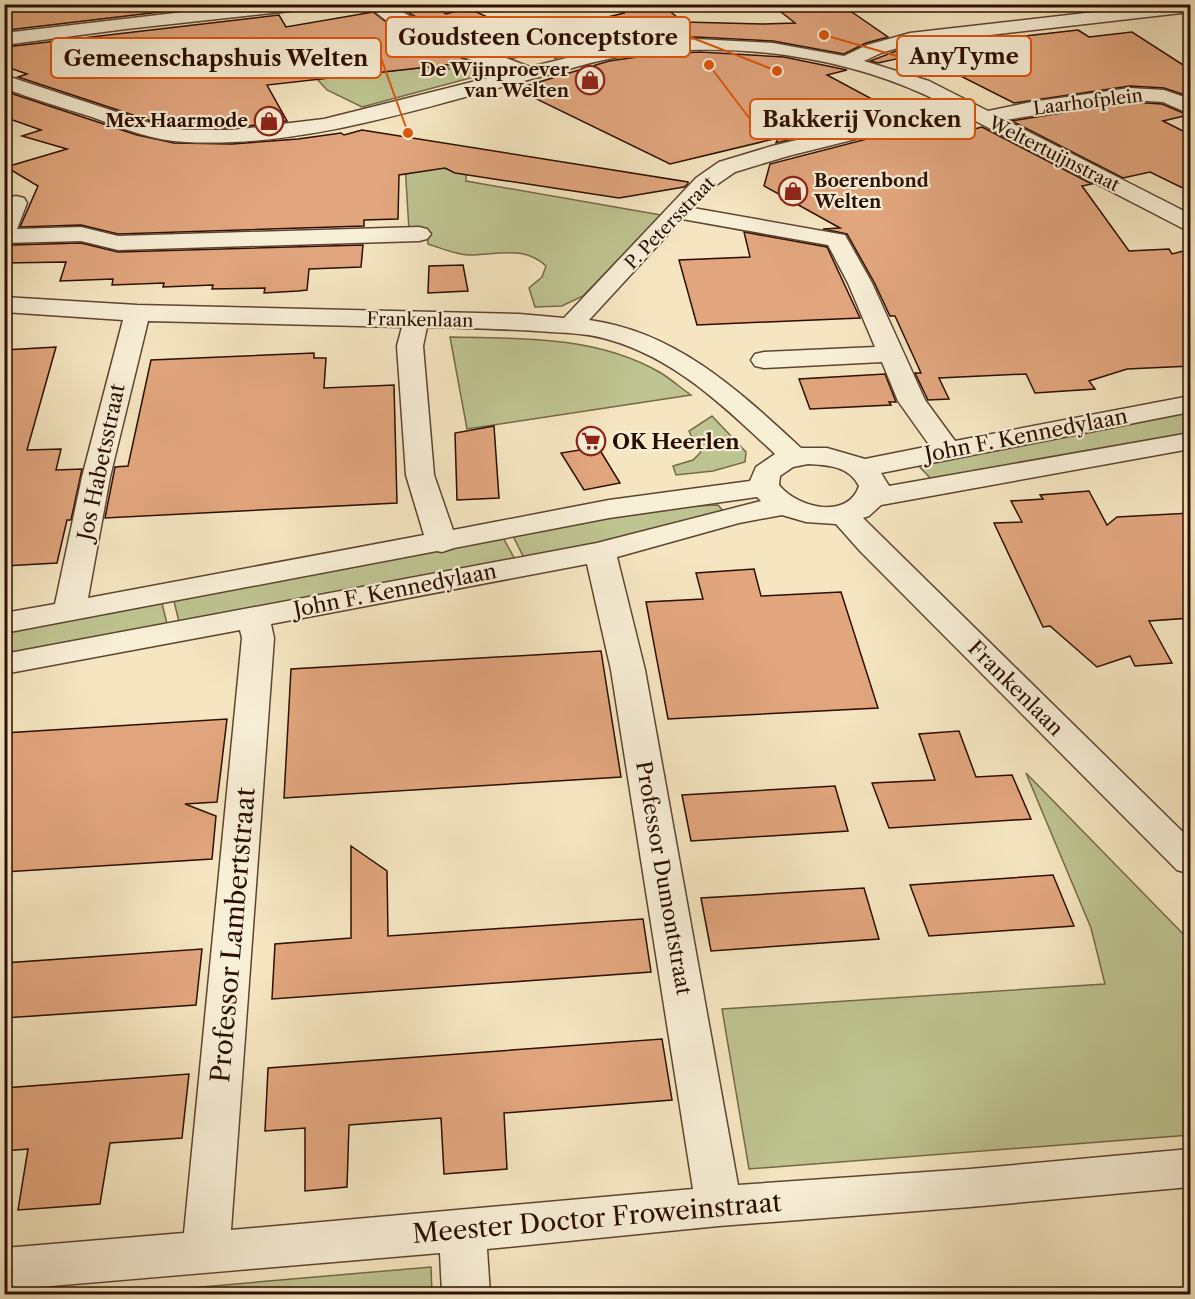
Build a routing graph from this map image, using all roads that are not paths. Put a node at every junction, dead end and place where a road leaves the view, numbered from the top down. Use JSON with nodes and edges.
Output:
{"nodes":[{"id":1,"x":309,"y":4,"type":"edge"},
{"id":2,"x":377,"y":4,"type":"edge"},
{"id":3,"x":1191,"y":7,"type":"edge"},
{"id":4,"x":4,"y":39,"type":"edge"},
{"id":5,"x":848,"y":61,"type":"junction"},
{"id":6,"x":527,"y":74,"type":"junction"},
{"id":7,"x":4,"y":81,"type":"edge"},
{"id":8,"x":962,"y":106,"type":"junction"},
{"id":9,"x":1191,"y":108,"type":"edge"},
{"id":10,"x":983,"y":118,"type":"junction"},
{"id":11,"x":16,"y":203,"type":"dead end"},
{"id":12,"x":679,"y":212,"type":"junction"},
{"id":13,"x":1191,"y":223,"type":"edge"},
{"id":14,"x":4,"y":231,"type":"edge"},
{"id":15,"x":419,"y":234,"type":"dead end"},
{"id":16,"x":4,"y":236,"type":"edge"},
{"id":17,"x":4,"y":304,"type":"edge"},
{"id":18,"x":137,"y":313,"type":"junction"},
{"id":19,"x":416,"y":320,"type":"junction"},
{"id":20,"x":570,"y":326,"type":"junction"},
{"id":21,"x":891,"y":354,"type":"junction"},
{"id":22,"x":764,"y":360,"type":"dead end"},
{"id":23,"x":1191,"y":404,"type":"edge"},
{"id":24,"x":1191,"y":441,"type":"edge"},
{"id":25,"x":947,"y":450,"type":"junction"},
{"id":26,"x":794,"y":458,"type":"junction"},
{"id":27,"x":862,"y":468,"type":"junction"},
{"id":28,"x":773,"y":496,"type":"junction"},
{"id":29,"x":872,"y":498,"type":"junction"},
{"id":30,"x":843,"y":514,"type":"junction"},
{"id":31,"x":442,"y":543,"type":"junction"},
{"id":32,"x":600,"y":552,"type":"junction"},
{"id":33,"x":70,"y":611,"type":"junction"},
{"id":34,"x":254,"y":617,"type":"junction"},
{"id":35,"x":4,"y":623,"type":"edge"},
{"id":36,"x":4,"y":664,"type":"edge"},
{"id":37,"x":1191,"y":861,"type":"edge"},
{"id":38,"x":1191,"y":1168,"type":"edge"},
{"id":39,"x":719,"y":1206,"type":"junction"},
{"id":40,"x":462,"y":1231,"type":"junction"},
{"id":41,"x":206,"y":1253,"type":"junction"},
{"id":42,"x":4,"y":1269,"type":"edge"},
{"id":43,"x":466,"y":1294,"type":"edge"}],
"edges":[{"from":1,"to":4,"type":"street"},
{"from":2,"to":6,"type":"street"},
{"from":3,"to":5,"type":"street"},
{"from":5,"to":6,"type":"street","name":"Weltertuijnstraat"},
{"from":5,"to":8,"type":"street","name":"Weltertuijnstraat"},
{"from":6,"to":7,"type":"street","name":"Weltertuijnstraat"},
{"from":8,"to":10,"type":"street","name":"Weltertuijnstraat"},
{"from":8,"to":12,"type":"street","name":"P. Petersstraat"},
{"from":9,"to":10,"type":"street","name":"Laarhofplein"},
{"from":10,"to":13,"type":"street","name":"Weltertuijnstraat"},
{"from":11,"to":14,"type":"street"},
{"from":12,"to":20,"type":"street","name":"P. Petersstraat"},
{"from":12,"to":21,"type":"street"},
{"from":15,"to":16,"type":"street"},
{"from":17,"to":18,"type":"street","name":"Frankenlaan"},
{"from":18,"to":19,"type":"street","name":"Frankenlaan"},
{"from":18,"to":33,"type":"street","name":"Jos Habetsstraat"},
{"from":19,"to":20,"type":"street","name":"Frankenlaan"},
{"from":19,"to":31,"type":"street"},
{"from":20,"to":26,"type":"street","name":"Frankenlaan"},
{"from":21,"to":22,"type":"street"},
{"from":21,"to":25,"type":"street"},
{"from":23,"to":25,"type":"street","name":"John F. Kennedylaan"},
{"from":24,"to":29,"type":"street","name":"John F. Kennedylaan"},
{"from":25,"to":27,"type":"street","name":"John F. Kennedylaan"},
{"from":26,"to":27,"type":"street"},
{"from":26,"to":28,"type":"street"},
{"from":27,"to":29,"type":"street"},
{"from":28,"to":30,"type":"street"},
{"from":28,"to":31,"type":"street","name":"John F. Kennedylaan"},
{"from":28,"to":32,"type":"street","name":"John F. Kennedylaan"},
{"from":29,"to":30,"type":"street"},
{"from":30,"to":37,"type":"street","name":"Frankenlaan"},
{"from":31,"to":33,"type":"street","name":"John F. Kennedylaan"},
{"from":32,"to":34,"type":"street","name":"John F. Kennedylaan"},
{"from":32,"to":39,"type":"street","name":"Professor Dumontstraat"},
{"from":33,"to":35,"type":"street","name":"John F. Kennedylaan"},
{"from":34,"to":36,"type":"street","name":"John F. Kennedylaan"},
{"from":34,"to":41,"type":"street","name":"Professor Lambertstraat"},
{"from":38,"to":39,"type":"street","name":"Meester Doctor Froweinstraat"},
{"from":39,"to":40,"type":"street","name":"Meester Doctor Froweinstraat"},
{"from":40,"to":41,"type":"street","name":"Meester Doctor Froweinstraat"},
{"from":40,"to":43,"type":"street"},
{"from":41,"to":42,"type":"street","name":"Meester Doctor Froweinstraat"}]}
